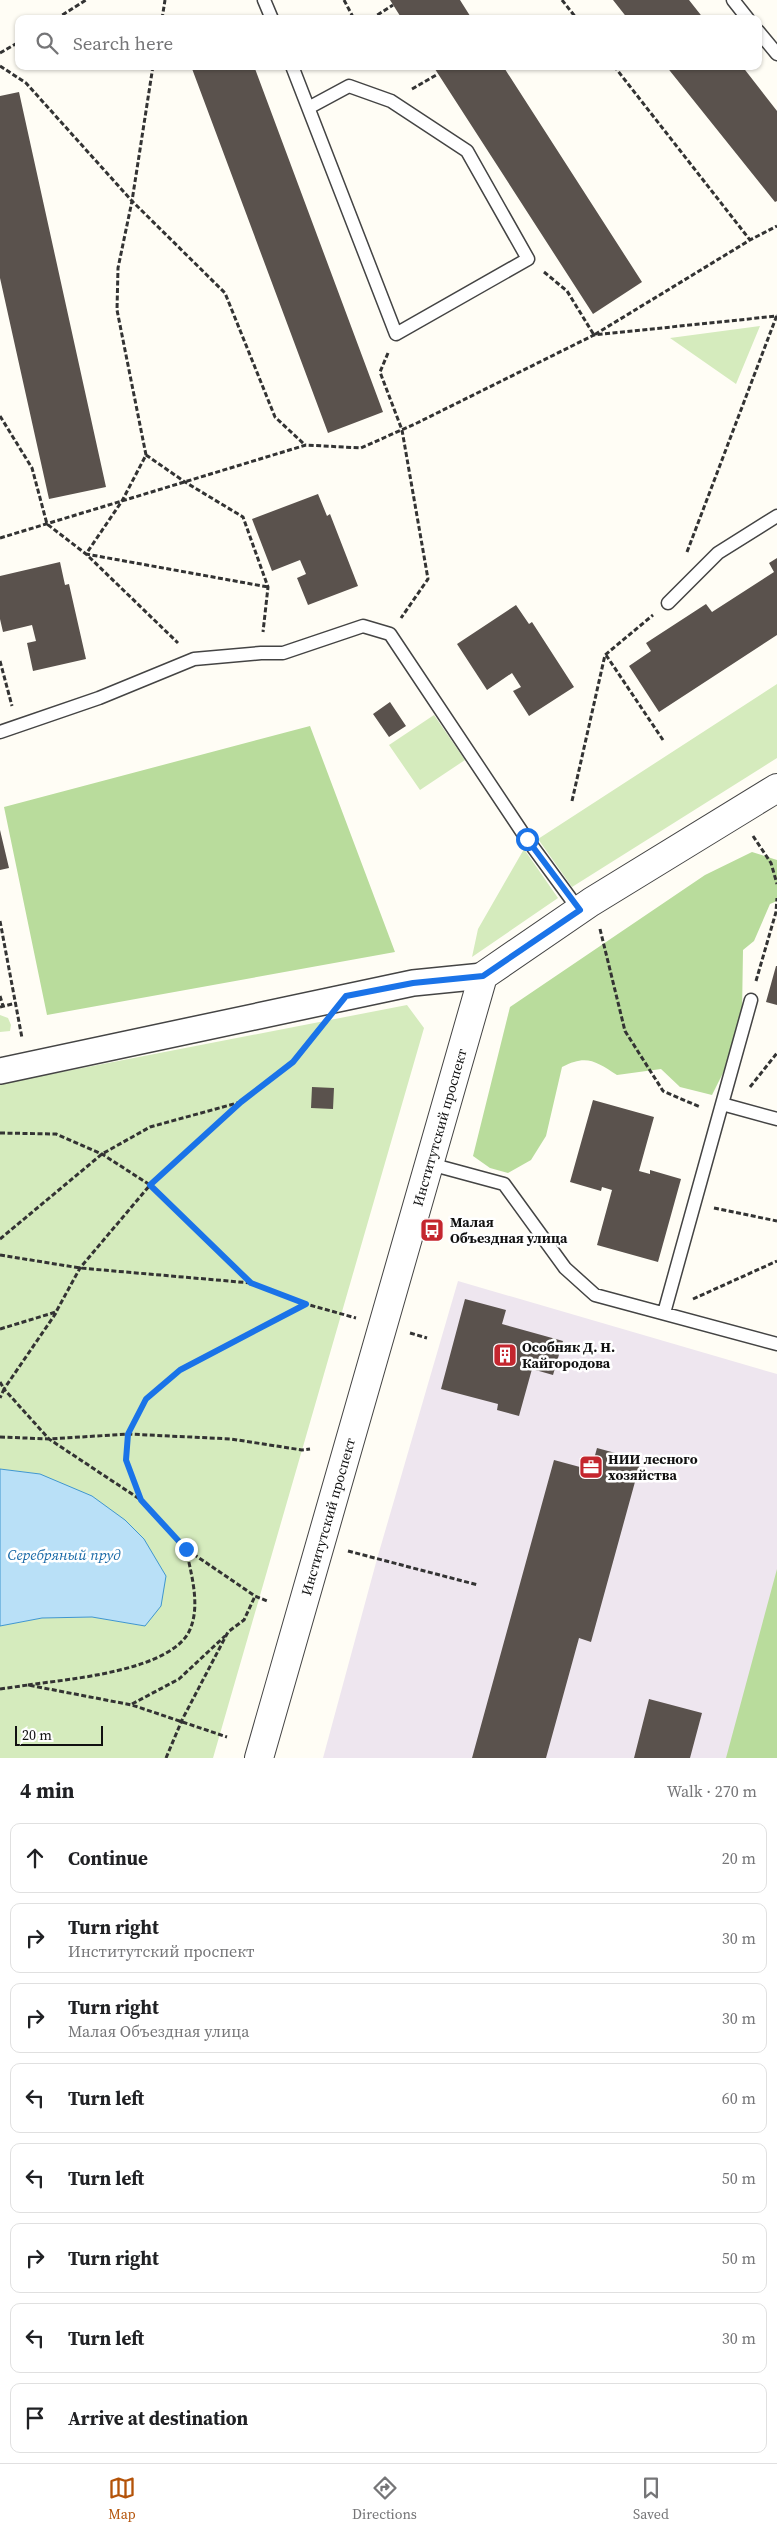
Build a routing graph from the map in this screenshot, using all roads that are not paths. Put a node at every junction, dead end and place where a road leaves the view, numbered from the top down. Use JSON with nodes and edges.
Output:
{"nodes":[{"id":1,"x":264,"y":0,"type":"edge"},
{"id":2,"x":733,"y":0,"type":"edge"},
{"id":3,"x":270,"y":15,"type":"edge"},
{"id":4,"x":745,"y":15,"type":"edge"},
{"id":5,"x":762,"y":36,"type":"edge"},
{"id":6,"x":777,"y":54,"type":"edge"},
{"id":7,"x":294,"y":70,"type":"edge"},
{"id":8,"x":310,"y":106,"type":"junction"},
{"id":9,"x":777,"y":516,"type":"edge"},
{"id":10,"x":668,"y":603,"type":"road end"},
{"id":11,"x":0,"y":732,"type":"edge"},
{"id":12,"x":777,"y":788,"type":"edge"},
{"id":13,"x":586,"y":906,"type":"junction"},
{"id":14,"x":483,"y":976,"type":"junction"},
{"id":15,"x":751,"y":1000,"type":"road end"},
{"id":16,"x":0,"y":1071,"type":"edge"},
{"id":17,"x":720,"y":1110,"type":"junction"},
{"id":18,"x":777,"y":1119,"type":"edge"},
{"id":19,"x":430,"y":1164,"type":"junction"},
{"id":20,"x":664,"y":1313,"type":"junction"},
{"id":21,"x":777,"y":1344,"type":"edge"},
{"id":22,"x":259,"y":1758,"type":"edge"}],
"edges":[{"from":1,"to":3,"type":"lane"},
{"from":2,"to":4,"type":"lane"},
{"from":5,"to":6,"type":"lane"},
{"from":7,"to":8,"type":"lane"},
{"from":8,"to":8,"type":"lane"},
{"from":9,"to":10,"type":"lane"},
{"from":11,"to":13,"type":"lane"},
{"from":12,"to":13,"type":"street"},
{"from":13,"to":14,"type":"street"},
{"from":14,"to":16,"type":"street"},
{"from":14,"to":19,"type":"street","name":"Институтский проспект"},
{"from":15,"to":17,"type":"lane"},
{"from":17,"to":18,"type":"lane"},
{"from":17,"to":20,"type":"lane"},
{"from":19,"to":20,"type":"lane"},
{"from":19,"to":22,"type":"street","name":"Институтский проспект"},
{"from":20,"to":21,"type":"lane"}]}
